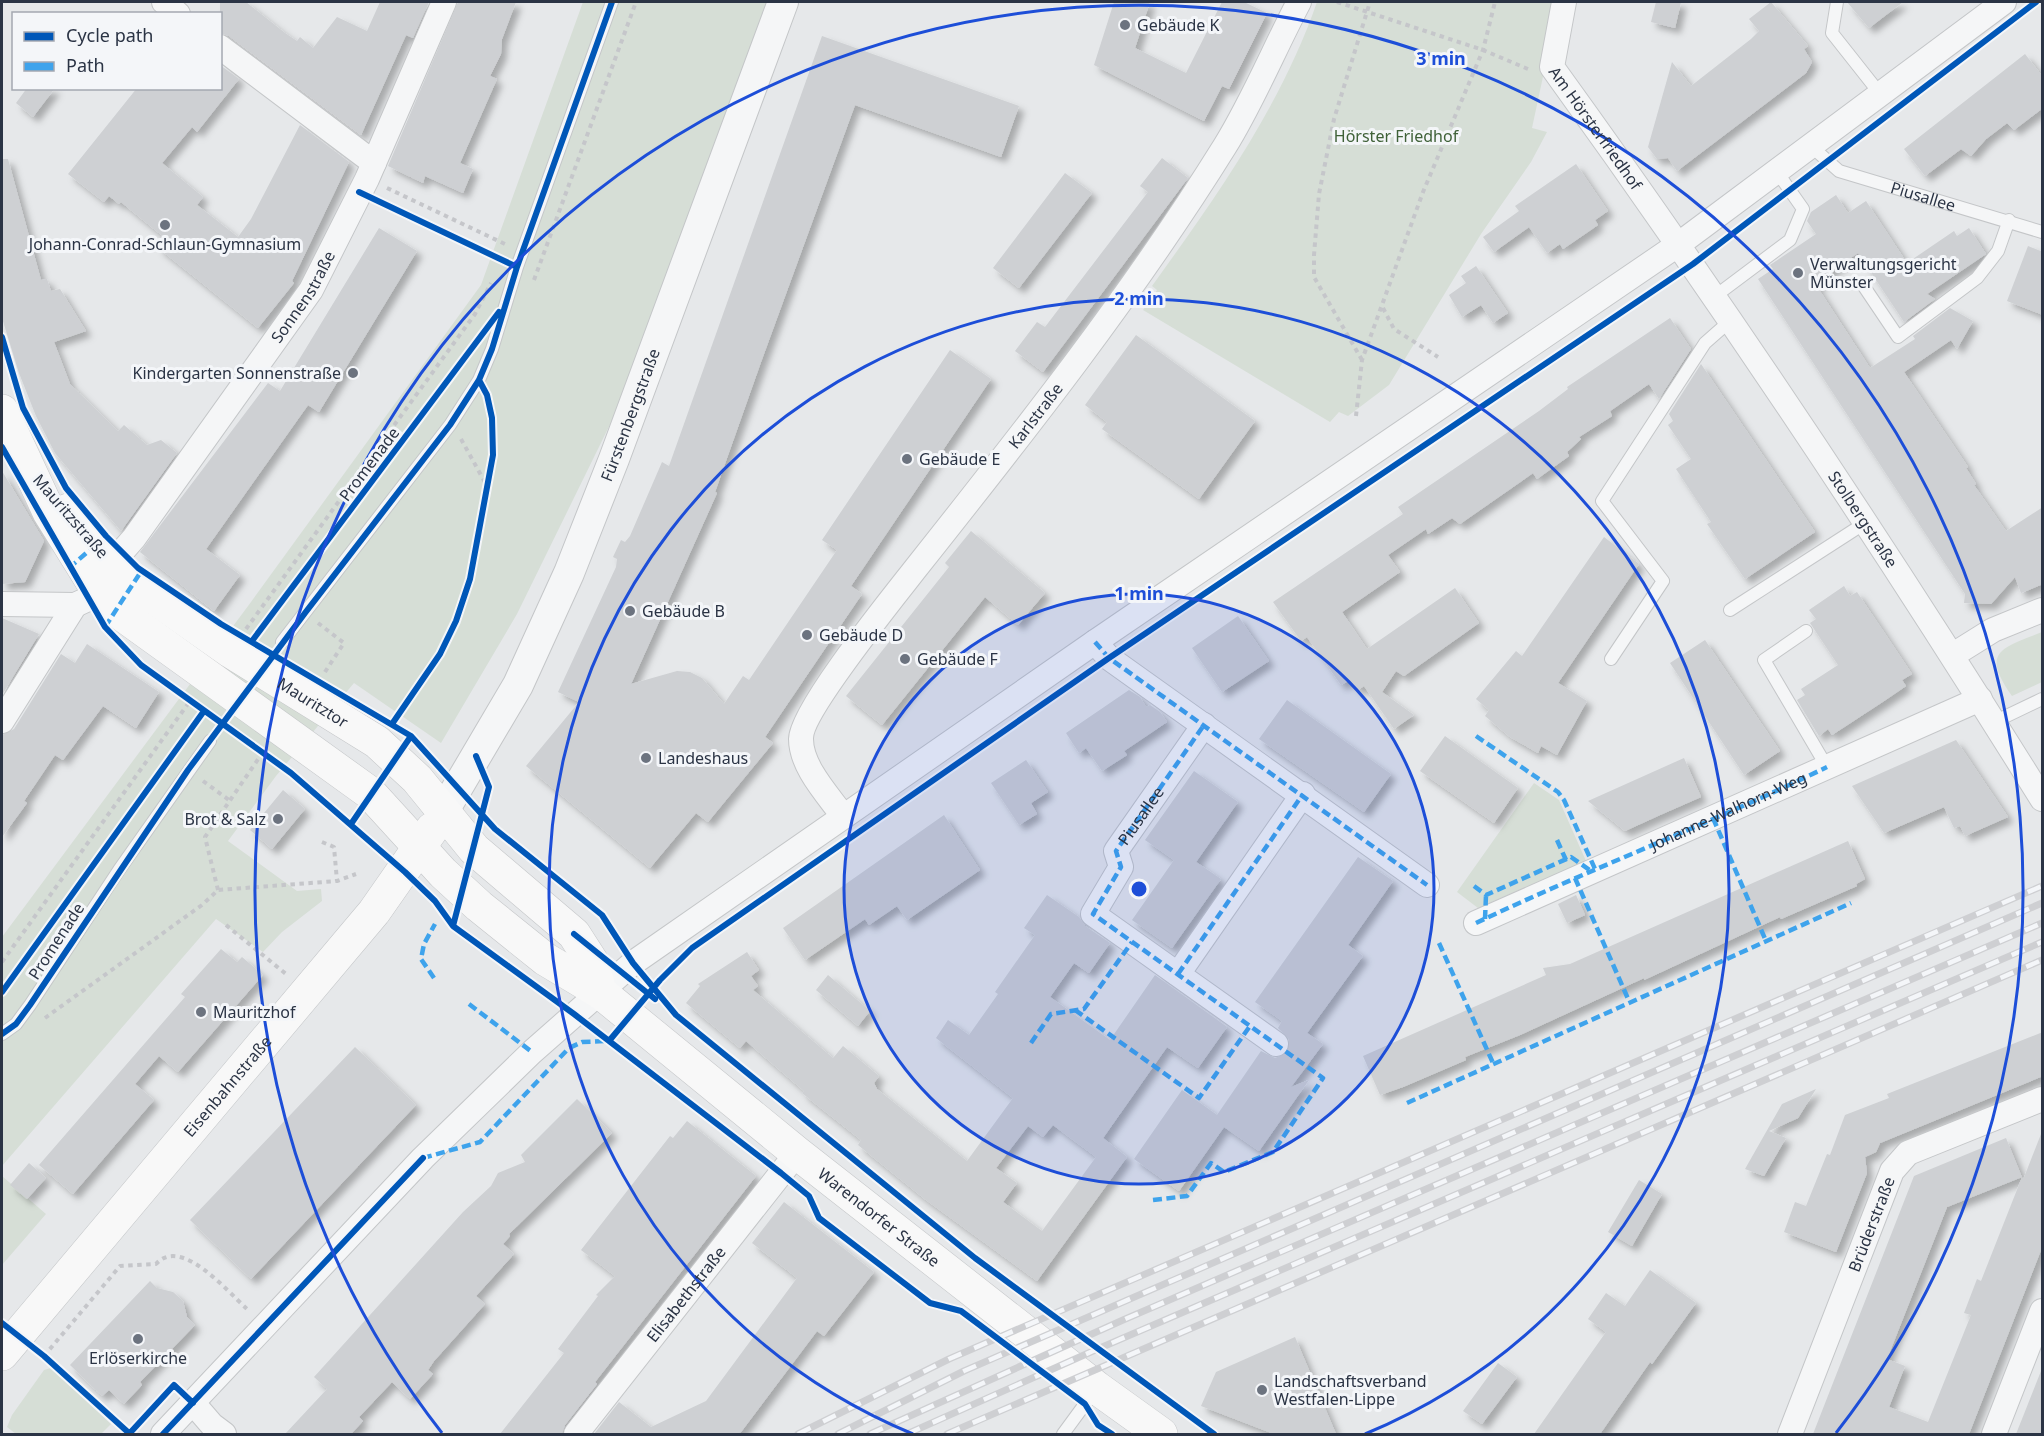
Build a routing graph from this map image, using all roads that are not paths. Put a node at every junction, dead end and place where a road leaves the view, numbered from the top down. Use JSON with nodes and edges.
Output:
{"nodes":[{"id":1,"x":164,"y":2,"type":"edge"},
{"id":2,"x":444,"y":2,"type":"edge"},
{"id":3,"x":612,"y":2,"type":"edge"},
{"id":4,"x":783,"y":2,"type":"edge"},
{"id":5,"x":1299,"y":2,"type":"edge"},
{"id":6,"x":1564,"y":2,"type":"edge"},
{"id":7,"x":2004,"y":2,"type":"edge"},
{"id":8,"x":1839,"y":4,"type":"edge"},
{"id":9,"x":176,"y":12,"type":"edge"},
{"id":10,"x":222,"y":49,"type":"edge"},
{"id":11,"x":1881,"y":95,"type":"junction"},
{"id":12,"x":1812,"y":147,"type":"junction"},
{"id":13,"x":371,"y":171,"type":"junction"},
{"id":14,"x":1777,"y":172,"type":"junction"},
{"id":15,"x":2009,"y":220,"type":"junction"},
{"id":16,"x":2043,"y":232,"type":"edge"},
{"id":17,"x":1679,"y":244,"type":"junction"},
{"id":18,"x":1863,"y":285,"type":"dead end"},
{"id":19,"x":1714,"y":297,"type":"junction"},
{"id":20,"x":1730,"y":321,"type":"junction"},
{"id":21,"x":2,"y":411,"type":"edge"},
{"id":22,"x":1865,"y":523,"type":"junction"},
{"id":23,"x":95,"y":586,"type":"junction"},
{"id":24,"x":2,"y":604,"type":"edge"},
{"id":25,"x":1730,"y":610,"type":"dead end"},
{"id":26,"x":2043,"y":610,"type":"edge"},
{"id":27,"x":1806,"y":631,"type":"dead end"},
{"id":28,"x":282,"y":642,"type":"dead end"},
{"id":29,"x":1095,"y":642,"type":"junction"},
{"id":30,"x":1953,"y":656,"type":"junction"},
{"id":31,"x":1611,"y":659,"type":"dead end"},
{"id":32,"x":1980,"y":699,"type":"junction"},
{"id":33,"x":2043,"y":699,"type":"edge"},
{"id":34,"x":2,"y":721,"type":"edge"},
{"id":35,"x":1994,"y":722,"type":"junction"},
{"id":36,"x":1204,"y":725,"type":"junction"},
{"id":37,"x":210,"y":741,"type":"dead end"},
{"id":38,"x":1827,"y":767,"type":"junction"},
{"id":39,"x":1303,"y":794,"type":"junction"},
{"id":40,"x":2043,"y":799,"type":"edge"},
{"id":41,"x":443,"y":812,"type":"junction"},
{"id":42,"x":843,"y":816,"type":"junction"},
{"id":43,"x":412,"y":860,"type":"junction"},
{"id":44,"x":1427,"y":885,"type":"dead end"},
{"id":45,"x":1476,"y":923,"type":"dead end"},
{"id":46,"x":1178,"y":974,"type":"junction"},
{"id":47,"x":600,"y":992,"type":"junction"},
{"id":48,"x":2,"y":1034,"type":"edge"},
{"id":49,"x":1276,"y":1044,"type":"dead end"},
{"id":50,"x":2043,"y":1099,"type":"edge"},
{"id":51,"x":797,"y":1153,"type":"junction"},
{"id":52,"x":2043,"y":1311,"type":"edge"},
{"id":53,"x":3,"y":1352,"type":"edge"},
{"id":54,"x":1097,"y":1388,"type":"junction"},
{"id":55,"x":193,"y":1402,"type":"junction"},
{"id":56,"x":163,"y":1434,"type":"edge"},
{"id":57,"x":224,"y":1434,"type":"edge"},
{"id":58,"x":576,"y":1434,"type":"edge"},
{"id":59,"x":1063,"y":1434,"type":"edge"},
{"id":60,"x":1161,"y":1434,"type":"edge"},
{"id":61,"x":1790,"y":1434,"type":"edge"},
{"id":62,"x":1994,"y":1434,"type":"edge"}],
"edges":[{"from":1,"to":9,"type":"street"},
{"from":2,"to":13,"type":"street","name":"Sonnenstraße"},
{"from":3,"to":28,"type":"lane"},
{"from":4,"to":41,"type":"street","name":"Fürstenbergstraße"},
{"from":5,"to":42,"type":"street","name":"Karlstraße"},
{"from":6,"to":17,"type":"street","name":"Am Hörsterfriedhof"},
{"from":7,"to":11,"type":"street"},
{"from":8,"to":11,"type":"lane"},
{"from":10,"to":13,"type":"street"},
{"from":11,"to":12,"type":"street"},
{"from":12,"to":14,"type":"street"},
{"from":12,"to":15,"type":"lane","name":"Piusallee"},
{"from":13,"to":23,"type":"street","name":"Sonnenstraße"},
{"from":14,"to":17,"type":"street"},
{"from":14,"to":19,"type":"lane"},
{"from":15,"to":16,"type":"lane","name":"Piusallee"},
{"from":15,"to":18,"type":"lane"},
{"from":17,"to":19,"type":"street","name":"Stolbergstraße"},
{"from":17,"to":29,"type":"street"},
{"from":19,"to":20,"type":"street","name":"Stolbergstraße"},
{"from":20,"to":22,"type":"street","name":"Stolbergstraße"},
{"from":20,"to":31,"type":"lane"},
{"from":21,"to":23,"type":"main road","name":"Mauritzstraße"},
{"from":22,"to":25,"type":"lane"},
{"from":22,"to":30,"type":"street","name":"Stolbergstraße"},
{"from":23,"to":24,"type":"street"},
{"from":23,"to":34,"type":"street","name":"Sonnenstraße"},
{"from":23,"to":41,"type":"main road","name":"Mauritztor"},
{"from":23,"to":43,"type":"main road"},
{"from":26,"to":30,"type":"street"},
{"from":27,"to":38,"type":"lane"},
{"from":29,"to":36,"type":"street"},
{"from":29,"to":42,"type":"street"},
{"from":30,"to":32,"type":"street","name":"Stolbergstraße"},
{"from":32,"to":35,"type":"street","name":"Stolbergstraße"},
{"from":32,"to":38,"type":"street","name":"Johanne-Walhorn-Weg"},
{"from":33,"to":35,"type":"lane"},
{"from":35,"to":40,"type":"street","name":"Stolbergstraße"},
{"from":36,"to":39,"type":"street"},
{"from":36,"to":46,"type":"street","name":"Piusallee"},
{"from":37,"to":48,"type":"lane","name":"Promenade"},
{"from":38,"to":45,"type":"street","name":"Johanne-Walhorn-Weg"},
{"from":39,"to":44,"type":"street"},
{"from":39,"to":46,"type":"street"},
{"from":41,"to":43,"type":"main road","name":"Eisenbahnstraße"},
{"from":41,"to":47,"type":"main road","name":"Mauritztor"},
{"from":42,"to":47,"type":"street"},
{"from":43,"to":47,"type":"main road","name":"Warendorfer Straße"},
{"from":43,"to":53,"type":"main road","name":"Eisenbahnstraße"},
{"from":46,"to":49,"type":"street","name":"Piusallee"},
{"from":47,"to":51,"type":"main road","name":"Warendorfer Straße"},
{"from":47,"to":55,"type":"street"},
{"from":50,"to":61,"type":"street","name":"Brüderstraße"},
{"from":51,"to":54,"type":"main road","name":"Warendorfer Straße"},
{"from":51,"to":58,"type":"street","name":"Elisabethstraße"},
{"from":52,"to":62,"type":"street"},
{"from":54,"to":59,"type":"lane"},
{"from":54,"to":60,"type":"main road","name":"Warendorfer Straße"},
{"from":55,"to":56,"type":"street"},
{"from":55,"to":57,"type":"street"}]}
